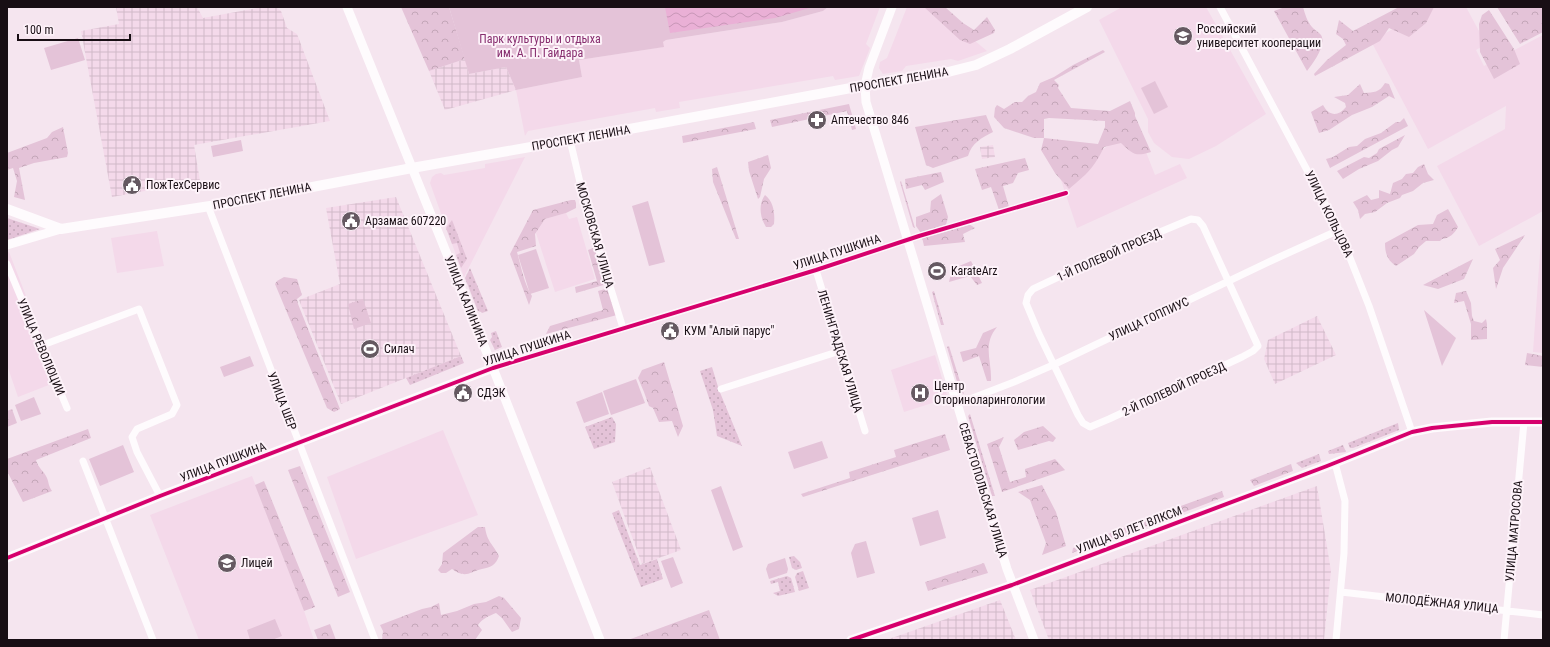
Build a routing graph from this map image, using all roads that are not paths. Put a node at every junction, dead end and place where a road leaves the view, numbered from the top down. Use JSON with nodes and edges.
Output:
{"nodes":[{"id":1,"x":347,"y":7,"type":"edge"},
{"id":2,"x":892,"y":7,"type":"edge"},
{"id":3,"x":1087,"y":7,"type":"edge"},
{"id":4,"x":1220,"y":7,"type":"edge"},
{"id":5,"x":865,"y":86,"type":"junction"},
{"id":6,"x":570,"y":140,"type":"junction"},
{"id":7,"x":412,"y":168,"type":"junction"},
{"id":8,"x":1066,"y":194,"type":"dead end"},
{"id":9,"x":208,"y":206,"type":"junction"},
{"id":10,"x":7,"y":209,"type":"edge"},
{"id":11,"x":61,"y":229,"type":"junction"},
{"id":12,"x":1339,"y":230,"type":"junction"},
{"id":13,"x":908,"y":240,"type":"junction"},
{"id":14,"x":7,"y":245,"type":"edge"},
{"id":15,"x":7,"y":264,"type":"edge"},
{"id":16,"x":816,"y":270,"type":"junction"},
{"id":17,"x":1229,"y":282,"type":"junction"},
{"id":18,"x":623,"y":328,"type":"junction"},
{"id":19,"x":40,"y":346,"type":"junction"},
{"id":20,"x":840,"y":351,"type":"junction"},
{"id":21,"x":1053,"y":365,"type":"junction"},
{"id":22,"x":494,"y":368,"type":"junction"},
{"id":23,"x":721,"y":389,"type":"dead end"},
{"id":24,"x":957,"y":404,"type":"junction"},
{"id":25,"x":67,"y":408,"type":"dead end"},
{"id":26,"x":1524,"y":422,"type":"junction"},
{"id":27,"x":1543,"y":422,"type":"edge"},
{"id":28,"x":865,"y":432,"type":"dead end"},
{"id":29,"x":1412,"y":432,"type":"junction"},
{"id":30,"x":299,"y":444,"type":"junction"},
{"id":31,"x":83,"y":461,"type":"dead end"},
{"id":32,"x":1335,"y":463,"type":"junction"},
{"id":33,"x":160,"y":496,"type":"junction"},
{"id":34,"x":106,"y":518,"type":"junction"},
{"id":35,"x":7,"y":558,"type":"edge"},
{"id":36,"x":1012,"y":585,"type":"junction"},
{"id":37,"x":1341,"y":592,"type":"junction"},
{"id":38,"x":1507,"y":611,"type":"junction"},
{"id":39,"x":1543,"y":614,"type":"edge"},
{"id":40,"x":153,"y":640,"type":"edge"},
{"id":41,"x":375,"y":640,"type":"edge"},
{"id":42,"x":600,"y":640,"type":"edge"},
{"id":43,"x":851,"y":640,"type":"edge"},
{"id":44,"x":1034,"y":640,"type":"edge"},
{"id":45,"x":1336,"y":640,"type":"edge"},
{"id":46,"x":1504,"y":640,"type":"edge"}],
"edges":[{"from":1,"to":7,"type":"street","name":"УЛИЦА КАЛИНИНА"},
{"from":2,"to":5,"type":"street","name":"СЕВАСТОПОЛЬСКАЯ УЛИЦА"},
{"from":3,"to":5,"type":"main road","name":"ПРОСПЕКТ ЛЕНИНА"},
{"from":4,"to":12,"type":"street","name":"УЛИЦА КОЛЬЦОВА"},
{"from":5,"to":6,"type":"main road","name":"ПРОСПЕКТ ЛЕНИНА"},
{"from":5,"to":13,"type":"street","name":"СЕВАСТОПОЛЬСКАЯ УЛИЦА"},
{"from":6,"to":7,"type":"main road","name":"ПРОСПЕКТ ЛЕНИНА"},
{"from":6,"to":18,"type":"street","name":"МОСКОВСКАЯ УЛИЦА"},
{"from":7,"to":9,"type":"main road","name":"ПРОСПЕКТ ЛЕНИНА"},
{"from":7,"to":22,"type":"street","name":"УЛИЦА КАЛИНИНА"},
{"from":8,"to":13,"type":"street","name":"УЛИЦА ПУШКИНА"},
{"from":9,"to":11,"type":"main road","name":"ПРОСПЕКТ ЛЕНИНА"},
{"from":9,"to":30,"type":"street","name":"УЛИЦА ШЕР"},
{"from":10,"to":11,"type":"main road"},
{"from":11,"to":14,"type":"street"},
{"from":12,"to":17,"type":"street","name":"УЛИЦА ГОППИУС"},
{"from":12,"to":29,"type":"street","name":"УЛИЦА КОЛЬЦОВА"},
{"from":13,"to":16,"type":"street","name":"УЛИЦА ПУШКИНА"},
{"from":13,"to":24,"type":"street","name":"СЕВАСТОПОЛЬСКАЯ УЛИЦА"},
{"from":15,"to":19,"type":"street","name":"УЛИЦА РЕВОЛЮЦИИ"},
{"from":16,"to":18,"type":"street","name":"УЛИЦА ПУШКИНА"},
{"from":16,"to":20,"type":"street","name":"ЛЕНИНГРАДСКАЯ УЛИЦА"},
{"from":17,"to":21,"type":"street","name":"УЛИЦА ГОППИУС"},
{"from":17,"to":21,"type":"street","name":"2-Й ПОЛЕВОЙ ПРОЕЗД"},
{"from":17,"to":21,"type":"street","name":"1-Й ПОЛЕВОЙ ПРОЕЗД"},
{"from":18,"to":22,"type":"street","name":"УЛИЦА ПУШКИНА"},
{"from":19,"to":25,"type":"street","name":"УЛИЦА РЕВОЛЮЦИИ"},
{"from":19,"to":33,"type":"street"},
{"from":20,"to":23,"type":"street"},
{"from":20,"to":28,"type":"street","name":"ЛЕНИНГРАДСКАЯ УЛИЦА"},
{"from":21,"to":24,"type":"street","name":"УЛИЦА ГОППИУС"},
{"from":22,"to":30,"type":"street","name":"УЛИЦА ПУШКИНА"},
{"from":22,"to":42,"type":"street","name":"УЛИЦА КАЛИНИНА"},
{"from":24,"to":36,"type":"street","name":"СЕВАСТОПОЛЬСКАЯ УЛИЦА"},
{"from":26,"to":27,"type":"street","name":"УЛИЦА 50 ЛЕТ ВЛКСМ"},
{"from":26,"to":29,"type":"street","name":"УЛИЦА 50 ЛЕТ ВЛКСМ"},
{"from":26,"to":38,"type":"street","name":"УЛИЦА МАТРОСОВА"},
{"from":29,"to":32,"type":"street","name":"УЛИЦА 50 ЛЕТ ВЛКСМ"},
{"from":30,"to":33,"type":"street","name":"УЛИЦА ПУШКИНА"},
{"from":30,"to":41,"type":"street","name":"УЛИЦА ШЕР"},
{"from":31,"to":34,"type":"street"},
{"from":32,"to":36,"type":"street","name":"УЛИЦА 50 ЛЕТ ВЛКСМ"},
{"from":32,"to":37,"type":"street"},
{"from":33,"to":34,"type":"street","name":"УЛИЦА ПУШКИНА"},
{"from":34,"to":35,"type":"street","name":"УЛИЦА ПУШКИНА"},
{"from":34,"to":40,"type":"street"},
{"from":36,"to":43,"type":"street","name":"УЛИЦА 50 ЛЕТ ВЛКСМ"},
{"from":36,"to":44,"type":"street","name":"СЕВАСТОПОЛЬСКАЯ УЛИЦА"},
{"from":37,"to":38,"type":"street","name":"МОЛОДЁЖНАЯ УЛИЦА"},
{"from":37,"to":45,"type":"street"},
{"from":38,"to":39,"type":"street","name":"МОЛОДЁЖНАЯ УЛИЦА"},
{"from":38,"to":46,"type":"street","name":"УЛИЦА МАТРОСОВА"}]}
